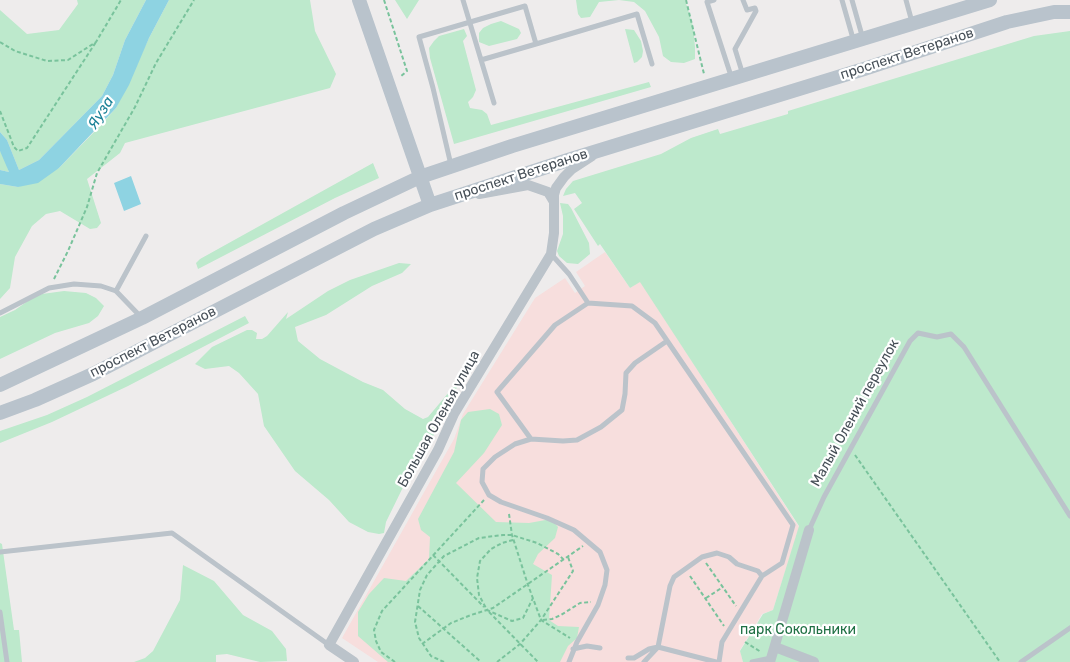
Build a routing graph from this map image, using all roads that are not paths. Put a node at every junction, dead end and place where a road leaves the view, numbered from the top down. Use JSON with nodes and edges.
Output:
{"nodes":[{"id":1,"x":359,"y":0,"type":"edge"},
{"id":2,"x":464,"y":0,"type":"edge"},
{"id":3,"x":714,"y":0,"type":"edge"},
{"id":4,"x":743,"y":0,"type":"edge"},
{"id":5,"x":842,"y":0,"type":"edge"},
{"id":6,"x":852,"y":0,"type":"edge"},
{"id":7,"x":906,"y":0,"type":"edge"},
{"id":8,"x":990,"y":0,"type":"edge"},
{"id":9,"x":524,"y":3,"type":"edge"},
{"id":10,"x":1070,"y":12,"type":"edge"},
{"id":11,"x":470,"y":22,"type":"junction"},
{"id":12,"x":913,"y":25,"type":"junction"},
{"id":13,"x":859,"y":41,"type":"junction"},
{"id":14,"x":536,"y":44,"type":"junction"},
{"id":15,"x":481,"y":60,"type":"junction"},
{"id":16,"x":652,"y":64,"type":"dead end"},
{"id":17,"x":738,"y":77,"type":"junction"},
{"id":18,"x":494,"y":103,"type":"dead end"},
{"id":19,"x":601,"y":150,"type":"junction"},
{"id":20,"x":451,"y":166,"type":"junction"},
{"id":21,"x":420,"y":177,"type":"junction"},
{"id":22,"x":434,"y":203,"type":"junction"},
{"id":23,"x":555,"y":203,"type":"junction"},
{"id":24,"x":146,"y":236,"type":"dead end"},
{"id":25,"x":551,"y":254,"type":"junction"},
{"id":26,"x":116,"y":291,"type":"junction"},
{"id":27,"x":588,"y":304,"type":"junction"},
{"id":28,"x":0,"y":313,"type":"edge"},
{"id":29,"x":142,"y":318,"type":"junction"},
{"id":30,"x":667,"y":341,"type":"junction"},
{"id":31,"x":0,"y":384,"type":"edge"},
{"id":32,"x":0,"y":413,"type":"edge"},
{"id":33,"x":531,"y":439,"type":"junction"},
{"id":34,"x":1070,"y":516,"type":"edge"},
{"id":35,"x":809,"y":530,"type":"joint"},
{"id":36,"x":0,"y":552,"type":"edge"},
{"id":37,"x":762,"y":576,"type":"junction"},
{"id":38,"x":0,"y":612,"type":"edge"},
{"id":39,"x":1070,"y":628,"type":"edge"},
{"id":40,"x":2,"y":638,"type":"edge"},
{"id":41,"x":329,"y":645,"type":"junction"},
{"id":42,"x":775,"y":647,"type":"junction"},
{"id":43,"x":600,"y":648,"type":"dead end"},
{"id":44,"x":658,"y":648,"type":"junction"},
{"id":45,"x":574,"y":649,"type":"junction"},
{"id":46,"x":628,"y":658,"type":"dead end"},
{"id":47,"x":770,"y":660,"type":"edge"},
{"id":48,"x":7,"y":662,"type":"edge"},
{"id":49,"x":354,"y":662,"type":"edge"},
{"id":50,"x":569,"y":662,"type":"edge"},
{"id":51,"x":644,"y":662,"type":"edge"},
{"id":52,"x":718,"y":662,"type":"edge"},
{"id":53,"x":752,"y":662,"type":"edge"},
{"id":54,"x":814,"y":662,"type":"edge"},
{"id":55,"x":1021,"y":662,"type":"edge"}],
"edges":[{"from":1,"to":21,"type":"main road"},
{"from":2,"to":11,"type":"lane"},
{"from":3,"to":17,"type":"lane"},
{"from":4,"to":17,"type":"lane"},
{"from":5,"to":13,"type":"lane"},
{"from":6,"to":13,"type":"lane"},
{"from":7,"to":12,"type":"lane"},
{"from":8,"to":12,"type":"main road","name":"проспект Ветеранов"},
{"from":9,"to":11,"type":"lane"},
{"from":9,"to":14,"type":"lane"},
{"from":10,"to":19,"type":"main road","name":"проспект Ветеранов"},
{"from":11,"to":15,"type":"lane"},
{"from":11,"to":20,"type":"lane"},
{"from":12,"to":13,"type":"main road","name":"проспект Ветеранов"},
{"from":13,"to":17,"type":"main road","name":"проспект Ветеранов"},
{"from":14,"to":15,"type":"lane"},
{"from":14,"to":16,"type":"lane"},
{"from":15,"to":18,"type":"lane"},
{"from":17,"to":20,"type":"main road","name":"проспект Ветеранов"},
{"from":19,"to":22,"type":"main road","name":"проспект Ветеранов"},
{"from":19,"to":23,"type":"street","name":"Большая Оленья улица"},
{"from":20,"to":21,"type":"main road","name":"проспект Ветеранов"},
{"from":21,"to":22,"type":"main road"},
{"from":21,"to":29,"type":"main road","name":"проспект Ветеранов"},
{"from":22,"to":23,"type":"street"},
{"from":22,"to":32,"type":"main road","name":"проспект Ветеранов"},
{"from":23,"to":25,"type":"street","name":"Большая Оленья улица"},
{"from":24,"to":26,"type":"lane"},
{"from":25,"to":27,"type":"lane"},
{"from":25,"to":41,"type":"street","name":"Большая Оленья улица"},
{"from":26,"to":28,"type":"lane"},
{"from":26,"to":29,"type":"lane"},
{"from":27,"to":30,"type":"lane"},
{"from":27,"to":33,"type":"lane"},
{"from":29,"to":31,"type":"main road","name":"проспект Ветеранов"},
{"from":30,"to":33,"type":"lane"},
{"from":30,"to":37,"type":"lane"},
{"from":33,"to":45,"type":"lane"},
{"from":34,"to":35,"type":"lane","name":"Малый Олений переулок"},
{"from":35,"to":42,"type":"street","name":"Малый Олений переулок"},
{"from":36,"to":41,"type":"lane"},
{"from":37,"to":44,"type":"lane"},
{"from":37,"to":52,"type":"lane"},
{"from":38,"to":40,"type":"lane"},
{"from":39,"to":55,"type":"lane"},
{"from":40,"to":48,"type":"lane"},
{"from":41,"to":49,"type":"street"},
{"from":42,"to":47,"type":"street","name":"Малый Олений переулок"},
{"from":42,"to":54,"type":"street"},
{"from":43,"to":45,"type":"lane"},
{"from":44,"to":46,"type":"lane"},
{"from":44,"to":51,"type":"lane"},
{"from":44,"to":52,"type":"lane"},
{"from":45,"to":50,"type":"lane"},
{"from":47,"to":53,"type":"lane"}]}
